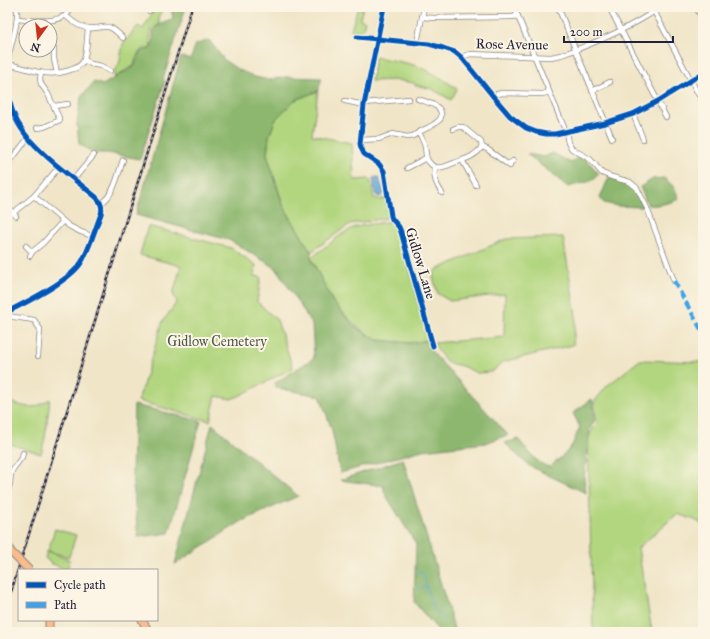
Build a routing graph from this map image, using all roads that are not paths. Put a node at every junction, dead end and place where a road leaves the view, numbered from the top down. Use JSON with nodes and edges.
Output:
{"nodes":[{"id":1,"x":17,"y":7,"type":"edge"},
{"id":2,"x":72,"y":7,"type":"edge"},
{"id":3,"x":144,"y":7,"type":"edge"},
{"id":4,"x":384,"y":7,"type":"edge"},
{"id":5,"x":424,"y":7,"type":"edge"},
{"id":6,"x":514,"y":7,"type":"edge"},
{"id":7,"x":558,"y":7,"type":"edge"},
{"id":8,"x":609,"y":7,"type":"edge"},
{"id":9,"x":661,"y":7,"type":"edge"},
{"id":10,"x":696,"y":7,"type":"edge"},
{"id":11,"x":149,"y":11,"type":"dead end"},
{"id":12,"x":654,"y":12,"type":"junction"},
{"id":13,"x":66,"y":16,"type":"junction"},
{"id":14,"x":422,"y":16,"type":"junction"},
{"id":15,"x":518,"y":16,"type":"junction"},
{"id":16,"x":17,"y":19,"type":"junction"},
{"id":17,"x":703,"y":20,"type":"edge"},
{"id":18,"x":88,"y":28,"type":"junction"},
{"id":19,"x":621,"y":31,"type":"junction"},
{"id":20,"x":122,"y":34,"type":"dead end"},
{"id":21,"x":357,"y":37,"type":"dead end"},
{"id":22,"x":377,"y":40,"type":"junction"},
{"id":23,"x":417,"y":43,"type":"junction"},
{"id":24,"x":576,"y":50,"type":"junction"},
{"id":25,"x":535,"y":57,"type":"junction"},
{"id":26,"x":54,"y":58,"type":"edge"},
{"id":27,"x":462,"y":58,"type":"junction"},
{"id":28,"x":84,"y":60,"type":"junction"},
{"id":29,"x":7,"y":65,"type":"edge"},
{"id":30,"x":110,"y":71,"type":"dead end"},
{"id":31,"x":41,"y":73,"type":"junction"},
{"id":32,"x":57,"y":73,"type":"junction"},
{"id":33,"x":703,"y":73,"type":"edge"},
{"id":34,"x":691,"y":81,"type":"junction"},
{"id":35,"x":610,"y":82,"type":"dead end"},
{"id":36,"x":7,"y":86,"type":"edge"},
{"id":37,"x":592,"y":91,"type":"junction"},
{"id":38,"x":549,"y":92,"type":"junction"},
{"id":39,"x":8,"y":94,"type":"edge"},
{"id":40,"x":493,"y":97,"type":"junction"},
{"id":41,"x":409,"y":99,"type":"dead end"},
{"id":42,"x":418,"y":99,"type":"dead end"},
{"id":43,"x":345,"y":101,"type":"dead end"},
{"id":44,"x":658,"y":101,"type":"junction"},
{"id":45,"x":703,"y":103,"type":"edge"},
{"id":46,"x":68,"y":104,"type":"dead end"},
{"id":47,"x":364,"y":104,"type":"junction"},
{"id":48,"x":54,"y":106,"type":"junction"},
{"id":49,"x":633,"y":114,"type":"junction"},
{"id":50,"x":666,"y":117,"type":"dead end"},
{"id":51,"x":606,"y":123,"type":"junction"},
{"id":52,"x":37,"y":128,"type":"dead end"},
{"id":53,"x":453,"y":129,"type":"dead end"},
{"id":54,"x":419,"y":132,"type":"junction"},
{"id":55,"x":566,"y":132,"type":"junction"},
{"id":56,"x":28,"y":138,"type":"junction"},
{"id":57,"x":612,"y":138,"type":"dead end"},
{"id":58,"x":642,"y":139,"type":"dead end"},
{"id":59,"x":360,"y":140,"type":"junction"},
{"id":60,"x":482,"y":147,"type":"junction"},
{"id":61,"x":91,"y":156,"type":"dead end"},
{"id":62,"x":426,"y":158,"type":"junction"},
{"id":63,"x":123,"y":160,"type":"dead end"},
{"id":64,"x":462,"y":160,"type":"junction"},
{"id":65,"x":7,"y":162,"type":"edge"},
{"id":66,"x":510,"y":164,"type":"dead end"},
{"id":67,"x":59,"y":167,"type":"junction"},
{"id":68,"x":435,"y":167,"type":"junction"},
{"id":69,"x":407,"y":168,"type":"dead end"},
{"id":70,"x":74,"y":179,"type":"junction"},
{"id":71,"x":476,"y":185,"type":"dead end"},
{"id":72,"x":442,"y":193,"type":"dead end"},
{"id":73,"x":34,"y":196,"type":"junction"},
{"id":74,"x":101,"y":203,"type":"junction"},
{"id":75,"x":8,"y":207,"type":"dead end"},
{"id":76,"x":63,"y":221,"type":"junction"},
{"id":77,"x":92,"y":236,"type":"junction"},
{"id":78,"x":26,"y":246,"type":"dead end"},
{"id":79,"x":674,"y":281,"type":"dead end"},
{"id":80,"x":7,"y":312,"type":"edge"},
{"id":81,"x":7,"y":316,"type":"edge"},
{"id":82,"x":434,"y":346,"type":"dead end"},
{"id":83,"x":38,"y":356,"type":"dead end"},
{"id":84,"x":23,"y":453,"type":"dead end"},
{"id":85,"x":9,"y":473,"type":"edge"},
{"id":86,"x":7,"y":494,"type":"edge"},
{"id":87,"x":7,"y":544,"type":"edge"},
{"id":88,"x":28,"y":569,"type":"edge"},
{"id":89,"x":49,"y":621,"type":"edge"},
{"id":90,"x":143,"y":621,"type":"edge"},
{"id":91,"x":49,"y":632,"type":"edge"},
{"id":92,"x":149,"y":632,"type":"edge"}],
"edges":[{"from":1,"to":16,"type":"street"},
{"from":2,"to":13,"type":"street"},
{"from":3,"to":11,"type":"street"},
{"from":4,"to":22,"type":"street"},
{"from":5,"to":14,"type":"street"},
{"from":6,"to":15,"type":"street"},
{"from":7,"to":24,"type":"street"},
{"from":8,"to":19,"type":"street"},
{"from":9,"to":12,"type":"street","name":"Rose Avenue"},
{"from":10,"to":17,"type":"street"},
{"from":12,"to":19,"type":"street","name":"Rose Avenue"},
{"from":12,"to":34,"type":"street"},
{"from":13,"to":16,"type":"street"},
{"from":13,"to":18,"type":"street"},
{"from":14,"to":15,"type":"street"},
{"from":14,"to":23,"type":"street"},
{"from":15,"to":25,"type":"street"},
{"from":16,"to":29,"type":"street"},
{"from":18,"to":20,"type":"street"},
{"from":18,"to":28,"type":"street"},
{"from":19,"to":24,"type":"street","name":"Rose Avenue"},
{"from":19,"to":44,"type":"street"},
{"from":21,"to":22,"type":"street","name":"Rose Avenue"},
{"from":22,"to":23,"type":"street","name":"Rose Avenue"},
{"from":22,"to":47,"type":"street"},
{"from":23,"to":27,"type":"street","name":"Rose Avenue"},
{"from":24,"to":25,"type":"street","name":"Rose Avenue"},
{"from":24,"to":37,"type":"street"},
{"from":25,"to":27,"type":"street","name":"Rose Avenue"},
{"from":25,"to":38,"type":"street"},
{"from":26,"to":32,"type":"street"},
{"from":27,"to":40,"type":"street"},
{"from":28,"to":30,"type":"street"},
{"from":28,"to":32,"type":"street"},
{"from":29,"to":31,"type":"street"},
{"from":31,"to":32,"type":"street"},
{"from":31,"to":48,"type":"street"},
{"from":33,"to":34,"type":"street"},
{"from":34,"to":44,"type":"street"},
{"from":34,"to":45,"type":"street"},
{"from":35,"to":37,"type":"street"},
{"from":36,"to":39,"type":"street"},
{"from":37,"to":51,"type":"street"},
{"from":38,"to":40,"type":"street"},
{"from":38,"to":55,"type":"street"},
{"from":39,"to":56,"type":"street"},
{"from":40,"to":55,"type":"street"},
{"from":41,"to":47,"type":"street"},
{"from":42,"to":54,"type":"street"},
{"from":43,"to":47,"type":"street"},
{"from":44,"to":49,"type":"street"},
{"from":44,"to":50,"type":"street"},
{"from":46,"to":48,"type":"street"},
{"from":47,"to":59,"type":"street"},
{"from":48,"to":52,"type":"street"},
{"from":49,"to":51,"type":"street"},
{"from":49,"to":58,"type":"street"},
{"from":51,"to":55,"type":"street"},
{"from":51,"to":57,"type":"street"},
{"from":53,"to":60,"type":"street"},
{"from":54,"to":59,"type":"street"},
{"from":54,"to":62,"type":"street"},
{"from":55,"to":79,"type":"street"},
{"from":56,"to":65,"type":"street"},
{"from":56,"to":67,"type":"street"},
{"from":59,"to":82,"type":"street","name":"Gidlow Lane"},
{"from":60,"to":64,"type":"street"},
{"from":60,"to":66,"type":"street"},
{"from":61,"to":70,"type":"street"},
{"from":62,"to":68,"type":"street"},
{"from":62,"to":69,"type":"street"},
{"from":63,"to":74,"type":"street"},
{"from":64,"to":68,"type":"street"},
{"from":64,"to":71,"type":"street"},
{"from":67,"to":70,"type":"street"},
{"from":67,"to":73,"type":"street"},
{"from":68,"to":72,"type":"street"},
{"from":70,"to":74,"type":"street"},
{"from":73,"to":75,"type":"street"},
{"from":73,"to":76,"type":"street"},
{"from":74,"to":77,"type":"street"},
{"from":76,"to":77,"type":"street"},
{"from":76,"to":78,"type":"street"},
{"from":77,"to":80,"type":"street"},
{"from":81,"to":83,"type":"street"},
{"from":84,"to":85,"type":"street"},
{"from":85,"to":86,"type":"street"},
{"from":87,"to":88,"type":"main road","bridge":true},
{"from":89,"to":91,"type":"main road"},
{"from":90,"to":92,"type":"main road"}]}
